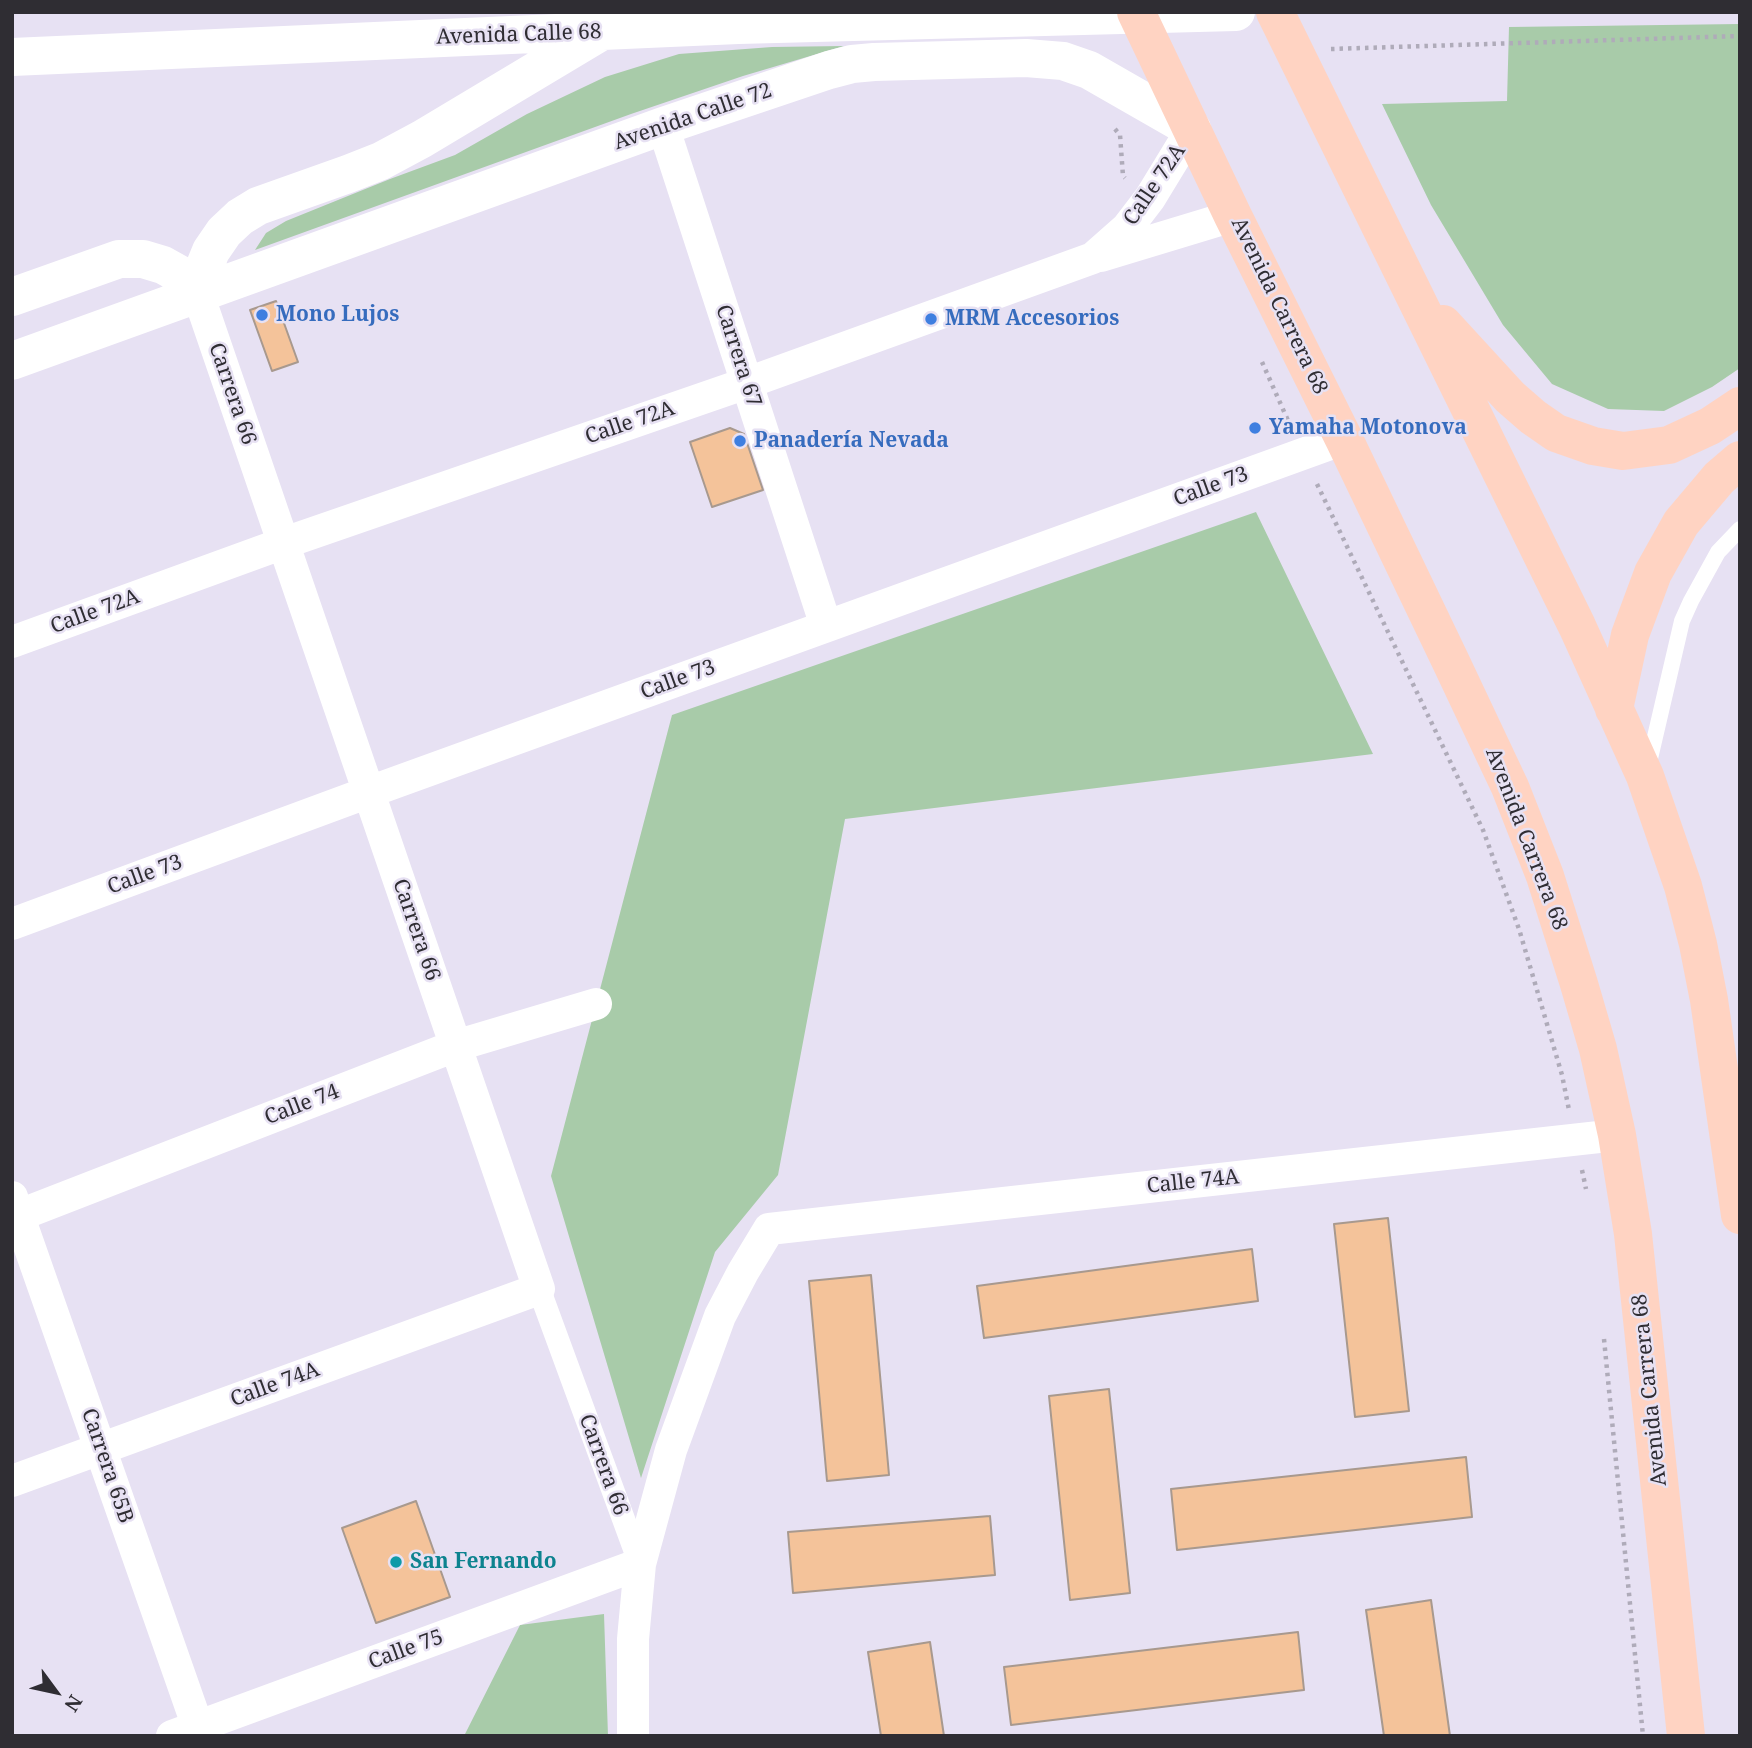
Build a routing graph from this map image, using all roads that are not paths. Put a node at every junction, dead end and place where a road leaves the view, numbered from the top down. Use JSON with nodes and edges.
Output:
{"nodes":[{"id":1,"x":1136,"y":12,"type":"edge"},
{"id":2,"x":1236,"y":12,"type":"edge"},
{"id":3,"x":1275,"y":12,"type":"edge"},
{"id":4,"x":601,"y":32,"type":"junction"},
{"id":5,"x":12,"y":57,"type":"edge"},
{"id":6,"x":663,"y":126,"type":"junction"},
{"id":7,"x":1192,"y":129,"type":"junction"},
{"id":8,"x":1233,"y":216,"type":"junction"},
{"id":9,"x":1093,"y":258,"type":"junction"},
{"id":10,"x":198,"y":294,"type":"junction"},
{"id":11,"x":1414,"y":294,"type":"junction"},
{"id":12,"x":12,"y":298,"type":"edge"},
{"id":13,"x":12,"y":361,"type":"edge"},
{"id":14,"x":747,"y":383,"type":"junction"},
{"id":15,"x":1740,"y":406,"type":"edge"},
{"id":16,"x":1344,"y":439,"type":"junction"},
{"id":17,"x":1740,"y":460,"type":"edge"},
{"id":18,"x":1740,"y":529,"type":"edge"},
{"id":19,"x":284,"y":543,"type":"junction"},
{"id":20,"x":826,"y":626,"type":"junction"},
{"id":21,"x":12,"y":642,"type":"edge"},
{"id":22,"x":1614,"y":709,"type":"junction"},
{"id":23,"x":1645,"y":776,"type":"junction"},
{"id":24,"x":369,"y":792,"type":"junction"},
{"id":25,"x":12,"y":924,"type":"edge"},
{"id":26,"x":596,"y":1004,"type":"dead end"},
{"id":27,"x":455,"y":1046,"type":"junction"},
{"id":28,"x":1617,"y":1135,"type":"junction"},
{"id":29,"x":14,"y":1210,"type":"edge"},
{"id":30,"x":1740,"y":1215,"type":"edge"},
{"id":31,"x":769,"y":1229,"type":"joint"},
{"id":32,"x":539,"y":1289,"type":"junction"},
{"id":33,"x":101,"y":1449,"type":"junction"},
{"id":34,"x":12,"y":1481,"type":"edge"},
{"id":35,"x":640,"y":1564,"type":"junction"},
{"id":36,"x":190,"y":1733,"type":"edge"},
{"id":37,"x":633,"y":1736,"type":"edge"},
{"id":38,"x":1686,"y":1736,"type":"edge"}],
"edges":[{"from":1,"to":7,"type":"main road","name":"Avenida Carrera 68"},
{"from":2,"to":4,"type":"main road","name":"Avenida Calle 68"},
{"from":3,"to":11,"type":"main road"},
{"from":4,"to":5,"type":"main road","name":"Avenida Calle 68"},
{"from":4,"to":10,"type":"main road"},
{"from":6,"to":7,"type":"main road","name":"Avenida Calle 72"},
{"from":6,"to":10,"type":"main road","name":"Avenida Calle 72"},
{"from":6,"to":14,"type":"street","name":"Carrera 67"},
{"from":7,"to":8,"type":"main road","name":"Avenida Carrera 68"},
{"from":7,"to":9,"type":"street","name":"Calle 72A"},
{"from":8,"to":9,"type":"street"},
{"from":8,"to":16,"type":"main road","name":"Avenida Carrera 68"},
{"from":9,"to":14,"type":"street","name":"Calle 72A"},
{"from":10,"to":12,"type":"main road"},
{"from":10,"to":13,"type":"main road","name":"Avenida Calle 72"},
{"from":10,"to":19,"type":"street","name":"Carrera 66"},
{"from":11,"to":15,"type":"main road"},
{"from":11,"to":22,"type":"main road"},
{"from":14,"to":19,"type":"street","name":"Calle 72A"},
{"from":14,"to":20,"type":"street","name":"Carrera 67"},
{"from":16,"to":20,"type":"street","name":"Calle 73"},
{"from":16,"to":28,"type":"main road","name":"Avenida Carrera 68"},
{"from":17,"to":22,"type":"main road"},
{"from":18,"to":23,"type":"lane"},
{"from":19,"to":21,"type":"street","name":"Calle 72A"},
{"from":19,"to":24,"type":"street","name":"Carrera 66"},
{"from":20,"to":24,"type":"street","name":"Calle 73"},
{"from":22,"to":23,"type":"main road"},
{"from":23,"to":30,"type":"main road"},
{"from":24,"to":25,"type":"street","name":"Calle 73"},
{"from":24,"to":27,"type":"street","name":"Carrera 66"},
{"from":26,"to":27,"type":"street","name":"Calle 74"},
{"from":27,"to":29,"type":"street","name":"Calle 74"},
{"from":27,"to":32,"type":"street","name":"Carrera 66"},
{"from":28,"to":31,"type":"street","name":"Calle 74A"},
{"from":28,"to":38,"type":"main road","name":"Avenida Carrera 68"},
{"from":29,"to":33,"type":"street","name":"Carrera 65B"},
{"from":31,"to":35,"type":"street","name":"Carrera 66"},
{"from":32,"to":33,"type":"street","name":"Calle 74A"},
{"from":32,"to":35,"type":"street","name":"Carrera 66"},
{"from":33,"to":34,"type":"street","name":"Calle 74A"},
{"from":33,"to":36,"type":"street","name":"Carrera 65B"},
{"from":35,"to":36,"type":"street","name":"Calle 75"},
{"from":35,"to":37,"type":"street","name":"Carrera 66"}]}
